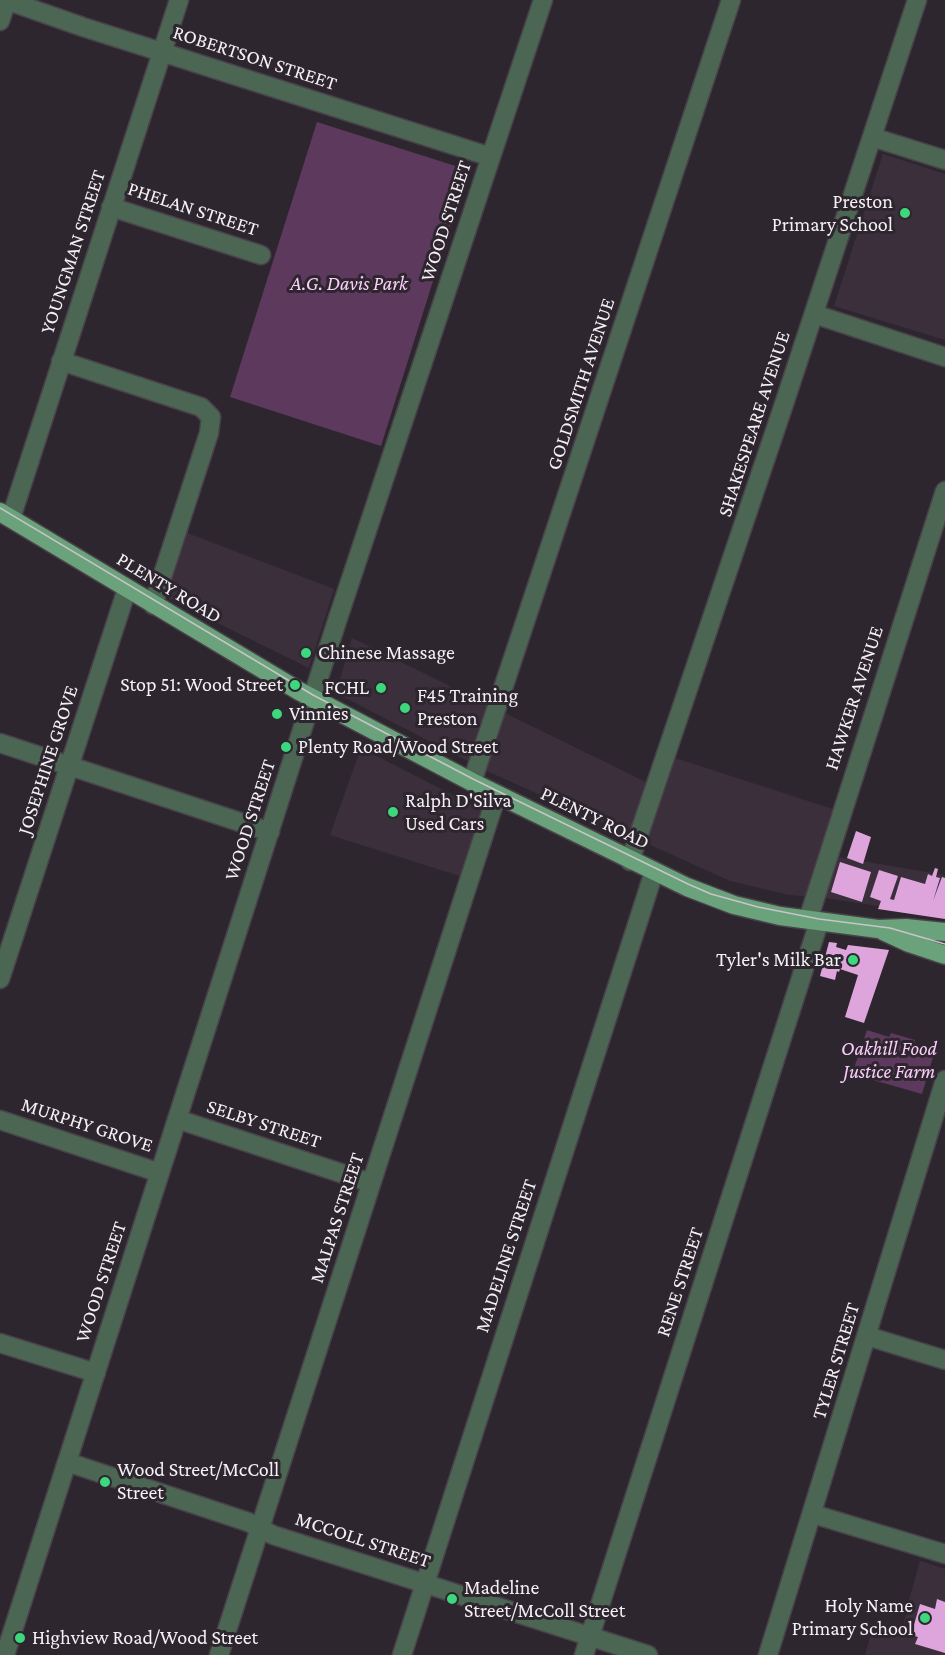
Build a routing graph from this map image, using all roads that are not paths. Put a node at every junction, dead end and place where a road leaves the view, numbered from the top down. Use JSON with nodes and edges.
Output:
{"nodes":[{"id":1,"x":7,"y":0,"type":"edge"},
{"id":2,"x":179,"y":0,"type":"edge"},
{"id":3,"x":543,"y":0,"type":"edge"},
{"id":4,"x":731,"y":0,"type":"edge"},
{"id":5,"x":917,"y":0,"type":"edge"},
{"id":6,"x":0,"y":21,"type":"edge"},
{"id":7,"x":162,"y":52,"type":"junction"},
{"id":8,"x":872,"y":137,"type":"junction"},
{"id":9,"x":491,"y":157,"type":"junction"},
{"id":10,"x":945,"y":160,"type":"edge"},
{"id":11,"x":111,"y":207,"type":"junction"},
{"id":12,"x":261,"y":255,"type":"dead end"},
{"id":13,"x":814,"y":314,"type":"junction"},
{"id":14,"x":945,"y":357,"type":"edge"},
{"id":15,"x":61,"y":361,"type":"junction"},
{"id":16,"x":945,"y":491,"type":"edge"},
{"id":17,"x":5,"y":515,"type":"edge"},
{"id":18,"x":127,"y":589,"type":"junction"},
{"id":19,"x":153,"y":604,"type":"junction"},
{"id":20,"x":312,"y":698,"type":"junction"},
{"id":21,"x":0,"y":743,"type":"edge"},
{"id":22,"x":69,"y":766,"type":"junction"},
{"id":23,"x":472,"y":782,"type":"junction"},
{"id":24,"x":497,"y":794,"type":"junction"},
{"id":25,"x":270,"y":832,"type":"junction"},
{"id":26,"x":630,"y":861,"type":"junction"},
{"id":27,"x":654,"y":872,"type":"junction"},
{"id":28,"x":813,"y":921,"type":"junction"},
{"id":29,"x":878,"y":929,"type":"junction"},
{"id":30,"x":945,"y":932,"type":"edge"},
{"id":31,"x":945,"y":955,"type":"edge"},
{"id":32,"x":0,"y":978,"type":"edge"},
{"id":33,"x":945,"y":1080,"type":"edge"},
{"id":34,"x":177,"y":1119,"type":"junction"},
{"id":35,"x":0,"y":1120,"type":"edge"},
{"id":36,"x":160,"y":1173,"type":"junction"},
{"id":37,"x":371,"y":1183,"type":"junction"},
{"id":38,"x":867,"y":1336,"type":"junction"},
{"id":39,"x":0,"y":1343,"type":"edge"},
{"id":40,"x":945,"y":1360,"type":"edge"},
{"id":41,"x":96,"y":1373,"type":"junction"},
{"id":42,"x":67,"y":1462,"type":"junction"},
{"id":43,"x":813,"y":1514,"type":"junction"},
{"id":44,"x":260,"y":1528,"type":"junction"},
{"id":45,"x":945,"y":1554,"type":"edge"},
{"id":46,"x":425,"y":1583,"type":"junction"},
{"id":47,"x":590,"y":1636,"type":"junction"},
{"id":48,"x":5,"y":1655,"type":"edge"},
{"id":49,"x":219,"y":1655,"type":"edge"},
{"id":50,"x":402,"y":1655,"type":"edge"},
{"id":51,"x":584,"y":1655,"type":"edge"},
{"id":52,"x":648,"y":1655,"type":"edge"},
{"id":53,"x":768,"y":1655,"type":"edge"}],
"edges":[{"from":1,"to":6,"type":"street"},
{"from":1,"to":7,"type":"street","name":"ROBERTSON STREET"},
{"from":2,"to":7,"type":"street","name":"YOUNGMAN STREET"},
{"from":3,"to":9,"type":"street","name":"WOOD STREET"},
{"from":4,"to":23,"type":"street","name":"GOLDSMITH AVENUE"},
{"from":5,"to":8,"type":"street","name":"SHAKESPEARE AVENUE"},
{"from":7,"to":9,"type":"street","name":"ROBERTSON STREET"},
{"from":7,"to":11,"type":"street","name":"YOUNGMAN STREET"},
{"from":8,"to":10,"type":"street"},
{"from":8,"to":13,"type":"street","name":"SHAKESPEARE AVENUE"},
{"from":9,"to":20,"type":"street","name":"WOOD STREET"},
{"from":11,"to":12,"type":"street","name":"PHELAN STREET"},
{"from":11,"to":15,"type":"street","name":"YOUNGMAN STREET"},
{"from":13,"to":14,"type":"street"},
{"from":13,"to":26,"type":"street","name":"SHAKESPEARE AVENUE"},
{"from":15,"to":17,"type":"street","name":"YOUNGMAN STREET"},
{"from":15,"to":19,"type":"street"},
{"from":16,"to":28,"type":"street","name":"HAWKER AVENUE"},
{"from":17,"to":18,"type":"main road","name":"PLENTY ROAD"},
{"from":18,"to":19,"type":"main road","name":"PLENTY ROAD"},
{"from":18,"to":22,"type":"street","name":"JOSEPHINE GROVE"},
{"from":19,"to":20,"type":"main road","name":"PLENTY ROAD"},
{"from":20,"to":23,"type":"main road","name":"PLENTY ROAD"},
{"from":20,"to":25,"type":"street","name":"WOOD STREET"},
{"from":21,"to":22,"type":"street"},
{"from":22,"to":25,"type":"street"},
{"from":22,"to":32,"type":"street","name":"JOSEPHINE GROVE"},
{"from":23,"to":24,"type":"main road","name":"PLENTY ROAD"},
{"from":24,"to":26,"type":"main road","name":"PLENTY ROAD"},
{"from":24,"to":37,"type":"street","name":"MALPAS STREET"},
{"from":25,"to":34,"type":"street","name":"WOOD STREET"},
{"from":26,"to":27,"type":"main road","name":"PLENTY ROAD"},
{"from":27,"to":28,"type":"main road","name":"PLENTY ROAD"},
{"from":27,"to":46,"type":"street","name":"MADELINE STREET"},
{"from":28,"to":29,"type":"main road","name":"PLENTY ROAD"},
{"from":28,"to":47,"type":"street","name":"RENE STREET"},
{"from":29,"to":30,"type":"main road","name":"PLENTY ROAD"},
{"from":29,"to":31,"type":"main road","name":"PLENTY ROAD"},
{"from":33,"to":38,"type":"street","name":"TYLER STREET"},
{"from":34,"to":36,"type":"street","name":"WOOD STREET"},
{"from":34,"to":37,"type":"street","name":"SELBY STREET"},
{"from":35,"to":36,"type":"street","name":"MURPHY GROVE"},
{"from":36,"to":41,"type":"street","name":"WOOD STREET"},
{"from":37,"to":44,"type":"street","name":"MALPAS STREET"},
{"from":38,"to":40,"type":"street"},
{"from":38,"to":43,"type":"street","name":"TYLER STREET"},
{"from":39,"to":41,"type":"street"},
{"from":41,"to":42,"type":"street","name":"WOOD STREET"},
{"from":42,"to":44,"type":"street","name":"MCCOLL STREET"},
{"from":42,"to":48,"type":"street","name":"WOOD STREET"},
{"from":43,"to":45,"type":"street"},
{"from":43,"to":53,"type":"street","name":"TYLER STREET"},
{"from":44,"to":46,"type":"street","name":"MCCOLL STREET"},
{"from":44,"to":49,"type":"street","name":"MALPAS STREET"},
{"from":46,"to":47,"type":"street","name":"MCCOLL STREET"},
{"from":46,"to":50,"type":"street","name":"MADELINE STREET"},
{"from":47,"to":51,"type":"street","name":"RENE STREET"},
{"from":47,"to":52,"type":"street","name":"MCCOLL STREET"}]}
